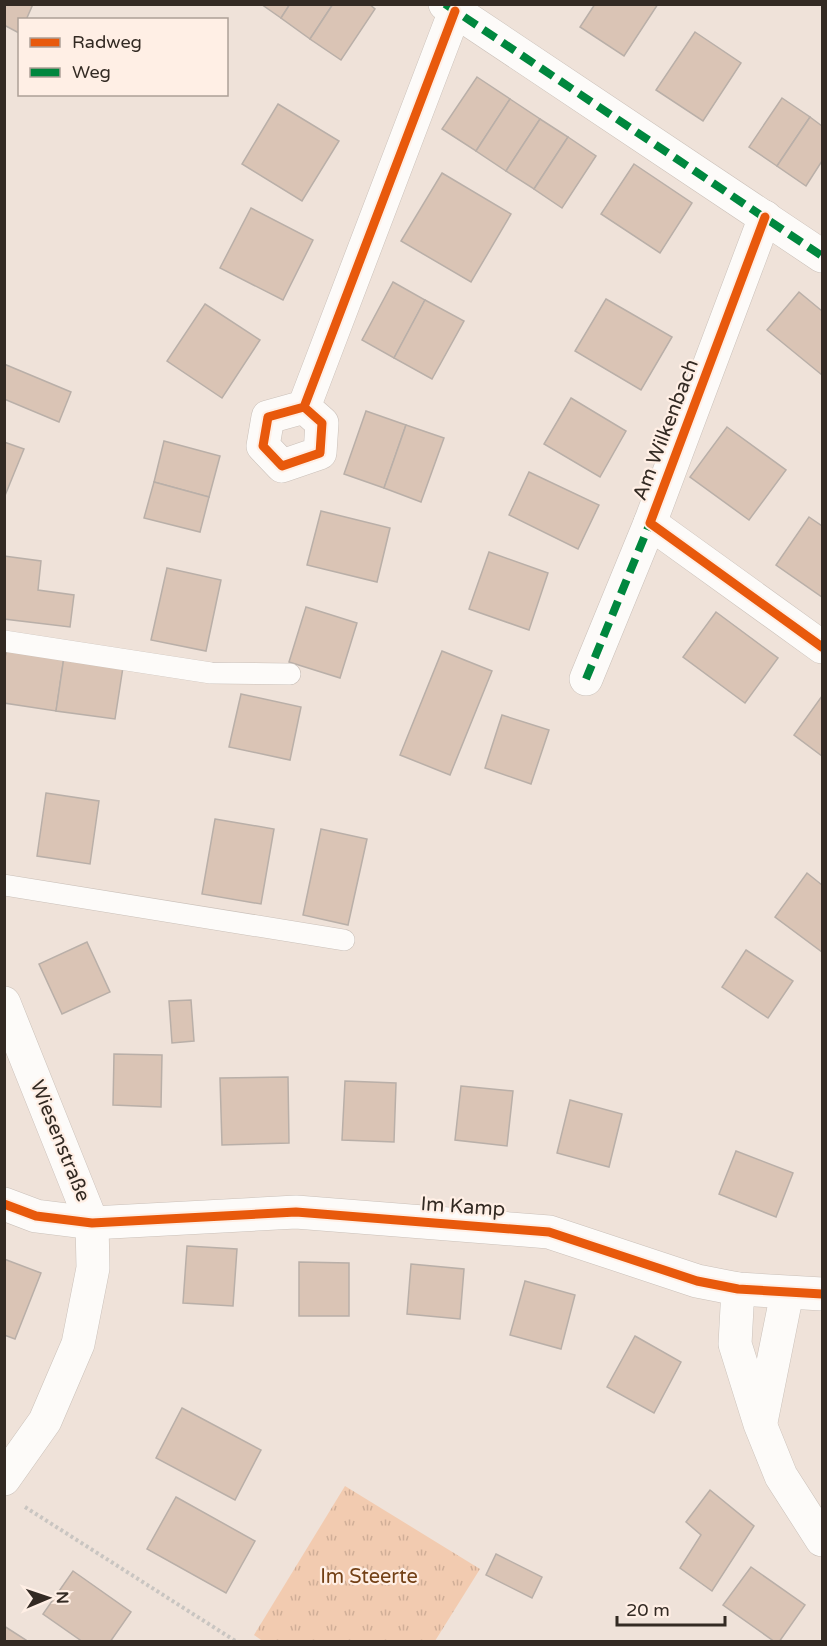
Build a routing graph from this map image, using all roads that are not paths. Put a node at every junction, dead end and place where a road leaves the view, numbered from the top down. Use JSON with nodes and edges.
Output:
{"nodes":[{"id":1,"x":450,"y":8,"type":"edge"},
{"id":2,"x":765,"y":217,"type":"junction"},
{"id":3,"x":822,"y":256,"type":"edge"},
{"id":4,"x":304,"y":407,"type":"dead end"},
{"id":5,"x":650,"y":523,"type":"junction"},
{"id":6,"x":4,"y":641,"type":"edge"},
{"id":7,"x":822,"y":647,"type":"edge"},
{"id":8,"x":290,"y":674,"type":"dead end"},
{"id":9,"x":586,"y":679,"type":"dead end"},
{"id":10,"x":4,"y":885,"type":"edge"},
{"id":11,"x":345,"y":940,"type":"dead end"},
{"id":12,"x":4,"y":1003,"type":"edge"},
{"id":13,"x":4,"y":1204,"type":"edge"},
{"id":14,"x":92,"y":1223,"type":"junction"},
{"id":15,"x":738,"y":1289,"type":"junction"},
{"id":16,"x":787,"y":1293,"type":"junction"},
{"id":17,"x":822,"y":1294,"type":"edge"},
{"id":18,"x":760,"y":1424,"type":"junction"},
{"id":19,"x":4,"y":1479,"type":"edge"},
{"id":20,"x":822,"y":1540,"type":"edge"}],
"edges":[{"from":1,"to":2,"type":"street"},
{"from":1,"to":4,"type":"street"},
{"from":2,"to":3,"type":"street"},
{"from":2,"to":5,"type":"street","name":"Am Wilkenbach"},
{"from":5,"to":7,"type":"street","name":"Am Wilkenbach"},
{"from":5,"to":9,"type":"street","name":"Am Wilkenbach"},
{"from":6,"to":8,"type":"lane"},
{"from":10,"to":11,"type":"lane"},
{"from":12,"to":14,"type":"street","name":"Wiesenstraße"},
{"from":13,"to":14,"type":"street","name":"Im Kamp"},
{"from":14,"to":15,"type":"street","name":"Im Kamp"},
{"from":14,"to":19,"type":"street","name":"Wiesenstraße"},
{"from":15,"to":16,"type":"street","name":"Im Kamp"},
{"from":15,"to":18,"type":"street"},
{"from":16,"to":17,"type":"street","name":"Im Kamp"},
{"from":16,"to":18,"type":"street"},
{"from":18,"to":20,"type":"street"}]}
